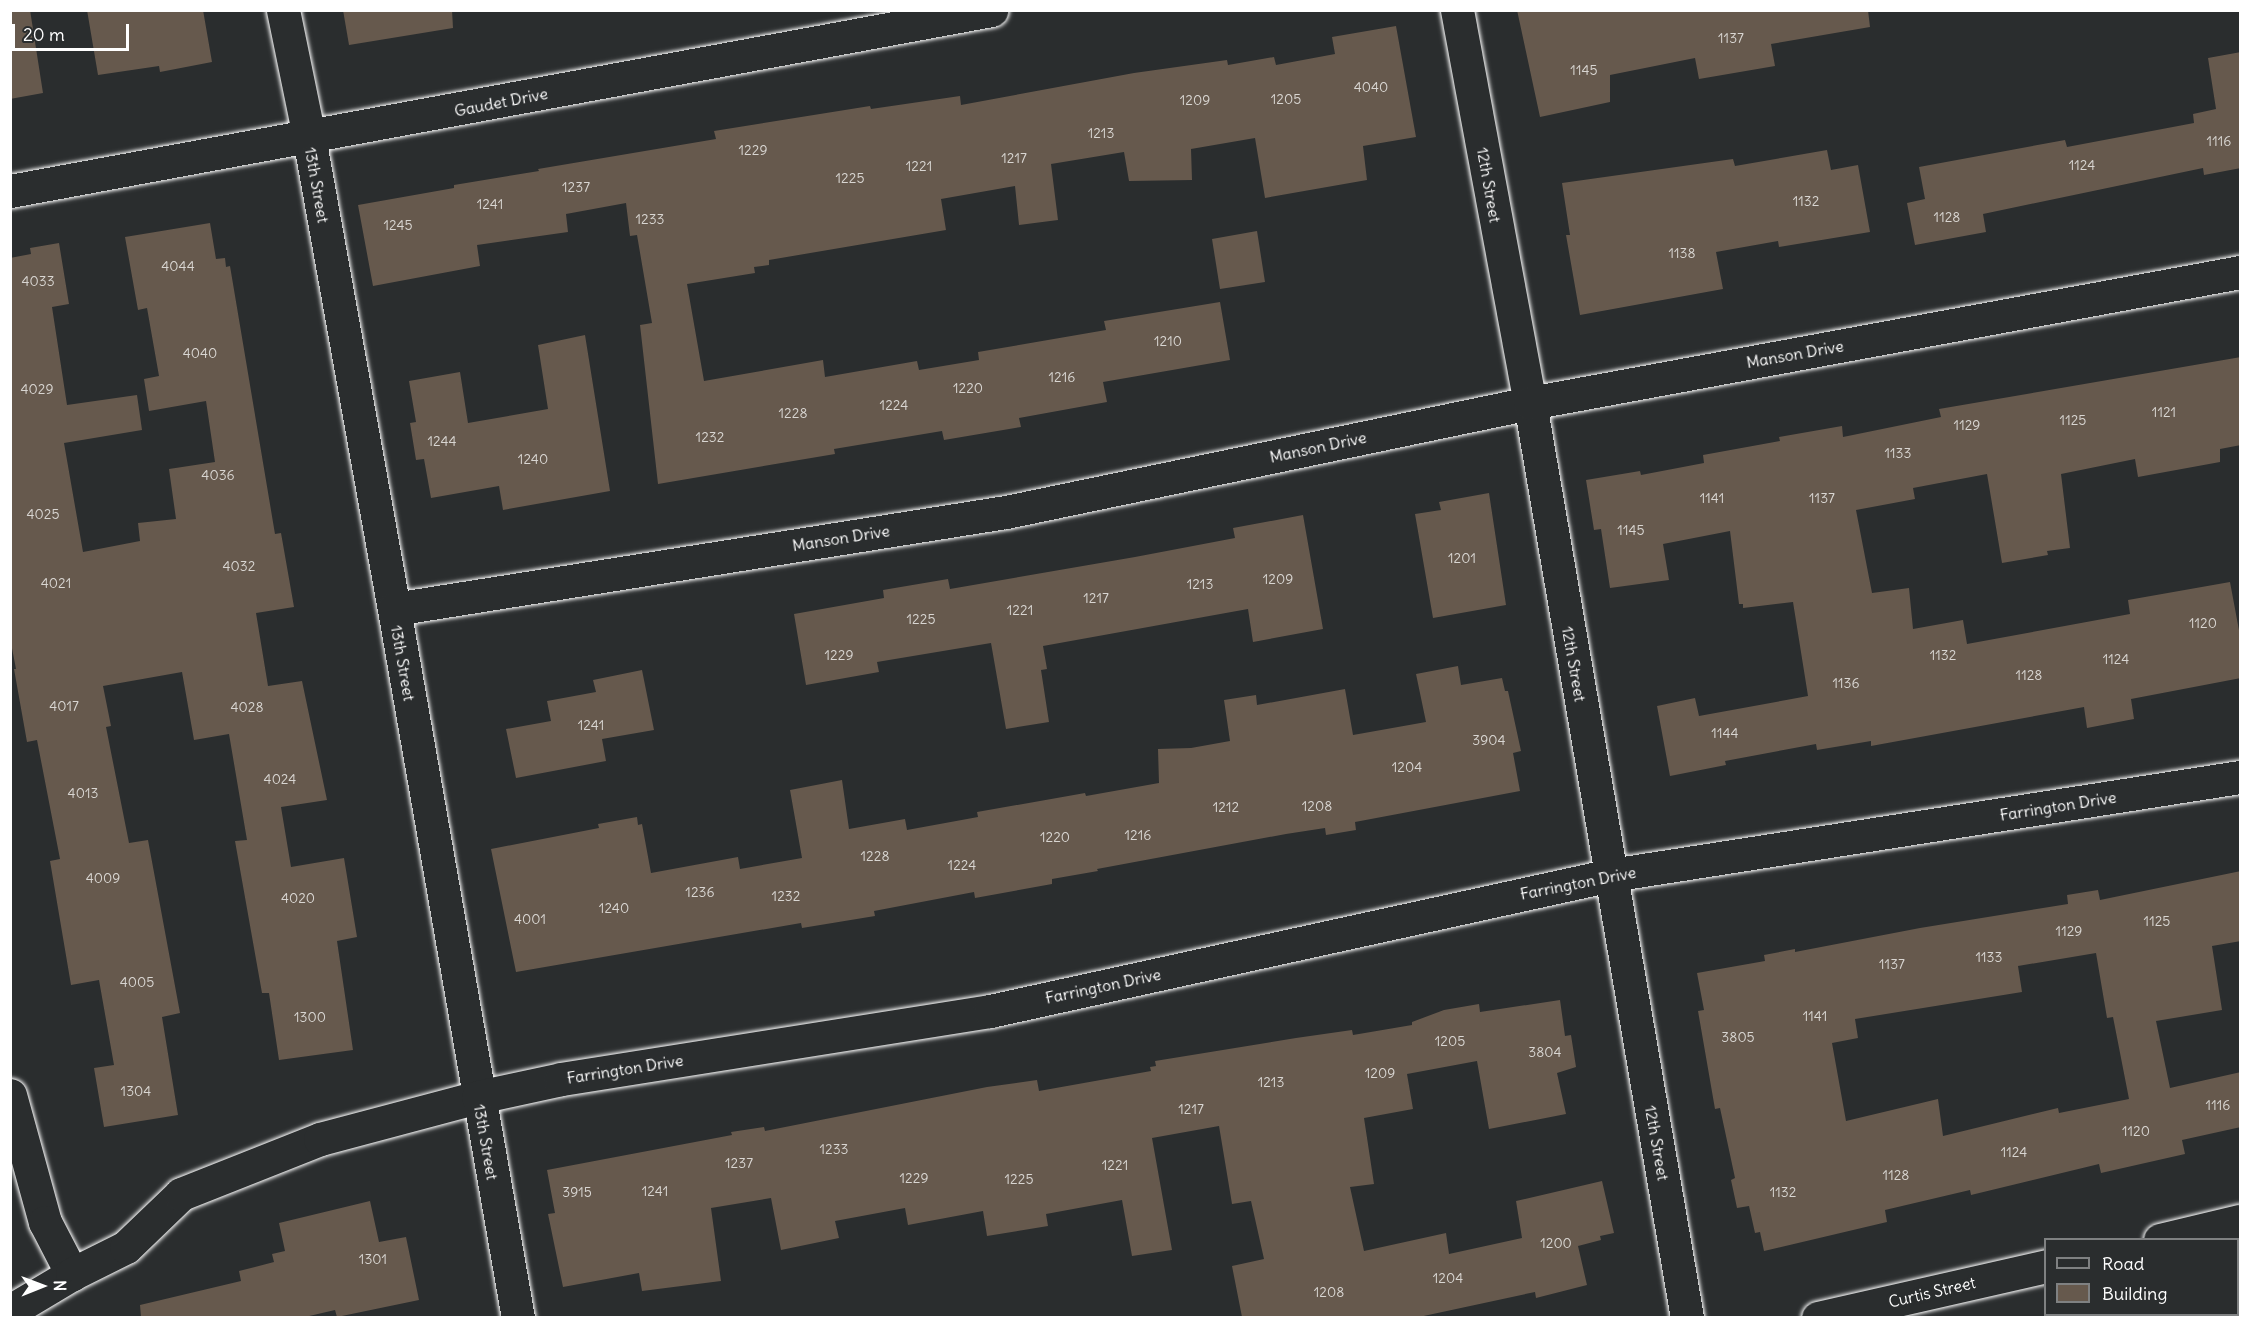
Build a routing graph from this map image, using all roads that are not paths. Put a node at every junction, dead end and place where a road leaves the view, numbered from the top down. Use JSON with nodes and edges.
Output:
{"nodes":[{"id":1,"x":283,"y":10,"type":"edge"},
{"id":2,"x":991,"y":10,"type":"edge"},
{"id":3,"x":1457,"y":10,"type":"edge"},
{"id":4,"x":309,"y":137,"type":"junction"},
{"id":5,"x":10,"y":191,"type":"edge"},
{"id":6,"x":2241,"y":272,"type":"edge"},
{"id":7,"x":1530,"y":403,"type":"junction"},
{"id":8,"x":394,"y":609,"type":"junction"},
{"id":9,"x":2241,"y":777,"type":"edge"},
{"id":10,"x":1611,"y":875,"type":"junction"},
{"id":11,"x":10,"y":1095,"type":"edge"},
{"id":12,"x":478,"y":1097,"type":"junction"},
{"id":13,"x":2241,"y":1221,"type":"edge"},
{"id":14,"x":2164,"y":1238,"type":"edge"},
{"id":15,"x":2044,"y":1266,"type":"edge"},
{"id":16,"x":72,"y":1274,"type":"junction"},
{"id":17,"x":10,"y":1311,"type":"edge"},
{"id":18,"x":518,"y":1317,"type":"edge"},
{"id":19,"x":1687,"y":1317,"type":"edge"},
{"id":20,"x":1818,"y":1317,"type":"edge"}],
"edges":[{"from":1,"to":4,"type":"street","name":"13th Street"},
{"from":2,"to":4,"type":"street","name":"Gaudet Drive"},
{"from":3,"to":7,"type":"street","name":"12th Street"},
{"from":4,"to":5,"type":"street","name":"Gaudet Drive"},
{"from":4,"to":8,"type":"street","name":"13th Street"},
{"from":6,"to":7,"type":"street","name":"Manson Drive"},
{"from":7,"to":8,"type":"street","name":"Manson Drive"},
{"from":7,"to":10,"type":"street","name":"12th Street"},
{"from":8,"to":12,"type":"street","name":"13th Street"},
{"from":9,"to":10,"type":"street","name":"Farrington Drive"},
{"from":10,"to":12,"type":"street","name":"Farrington Drive"},
{"from":10,"to":19,"type":"street","name":"12th Street"},
{"from":11,"to":16,"type":"street"},
{"from":12,"to":16,"type":"street","name":"Farrington Drive"},
{"from":12,"to":18,"type":"street","name":"13th Street"},
{"from":13,"to":14,"type":"street"},
{"from":15,"to":20,"type":"street","name":"Curtis Street"},
{"from":16,"to":17,"type":"street","name":"Farrington Drive"}]}
